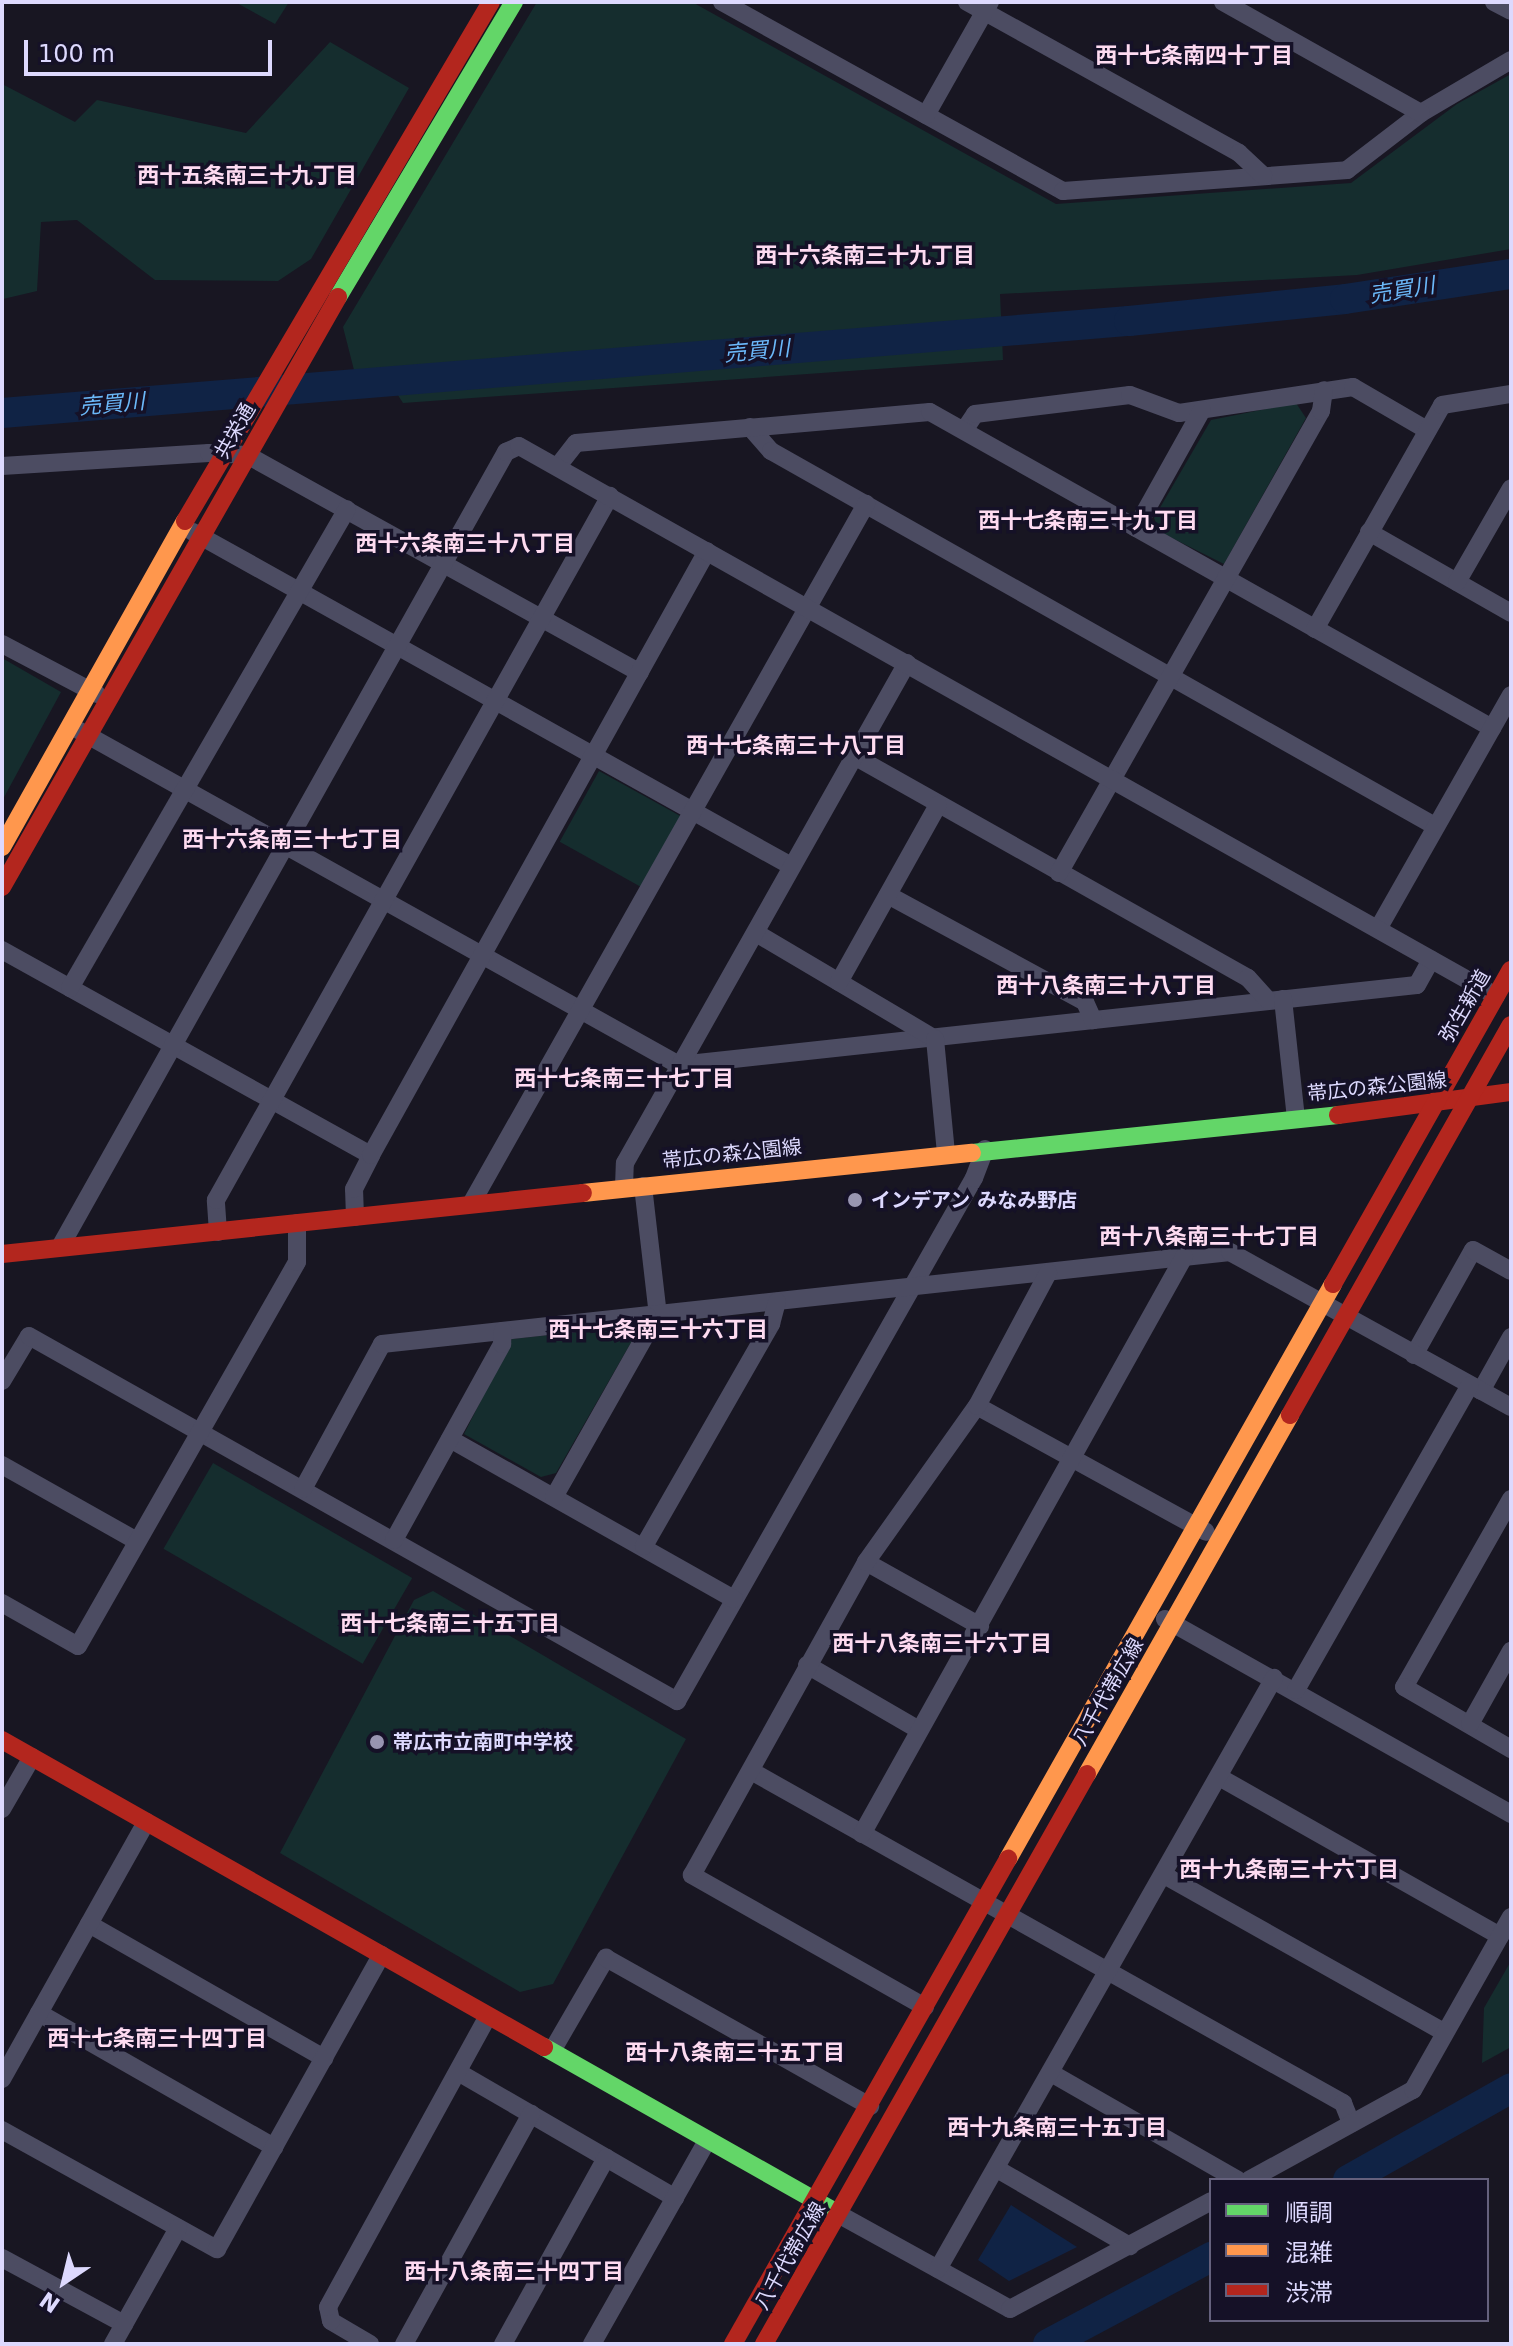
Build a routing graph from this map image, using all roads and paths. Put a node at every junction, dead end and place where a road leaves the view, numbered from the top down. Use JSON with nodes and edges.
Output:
{"nodes":[{"id":1,"x":491,"y":2,"type":"edge"},
{"id":2,"x":514,"y":2,"type":"edge"},
{"id":3,"x":722,"y":2,"type":"edge"},
{"id":4,"x":967,"y":2,"type":"edge"},
{"id":5,"x":1223,"y":2,"type":"edge"},
{"id":6,"x":1494,"y":2,"type":"edge"},
{"id":7,"x":987,"y":7,"type":"edge"},
{"id":8,"x":1511,"y":11,"type":"edge"},
{"id":9,"x":1511,"y":60,"type":"edge"},
{"id":10,"x":1421,"y":113,"type":"junction"},
{"id":11,"x":926,"y":115,"type":"junction"},
{"id":12,"x":1263,"y":175,"type":"junction"},
{"id":13,"x":1324,"y":390,"type":"junction"},
{"id":14,"x":1511,"y":394,"type":"edge"},
{"id":15,"x":1202,"y":410,"type":"junction"},
{"id":16,"x":750,"y":427,"type":"junction"},
{"id":17,"x":965,"y":429,"type":"junction"},
{"id":18,"x":1427,"y":430,"type":"junction"},
{"id":19,"x":224,"y":454,"type":"junction"},
{"id":20,"x":247,"y":455,"type":"junction"},
{"id":21,"x":2,"y":466,"type":"edge"},
{"id":22,"x":558,"y":466,"type":"junction"},
{"id":23,"x":1511,"y":488,"type":"edge"},
{"id":24,"x":610,"y":496,"type":"junction"},
{"id":25,"x":866,"y":504,"type":"junction"},
{"id":26,"x":347,"y":509,"type":"junction"},
{"id":27,"x":1136,"y":528,"type":"junction"},
{"id":28,"x":192,"y":531,"type":"junction"},
{"id":29,"x":1369,"y":532,"type":"junction"},
{"id":30,"x":707,"y":551,"type":"junction"},
{"id":31,"x":445,"y":563,"type":"junction"},
{"id":32,"x":1225,"y":580,"type":"junction"},
{"id":33,"x":1457,"y":582,"type":"junction"},
{"id":34,"x":302,"y":591,"type":"junction"},
{"id":35,"x":809,"y":607,"type":"junction"},
{"id":36,"x":1511,"y":613,"type":"edge"},
{"id":37,"x":544,"y":618,"type":"junction"},
{"id":38,"x":1315,"y":629,"type":"junction"},
{"id":39,"x":2,"y":644,"type":"edge"},
{"id":40,"x":396,"y":646,"type":"junction"},
{"id":41,"x":907,"y":663,"type":"junction"},
{"id":42,"x":640,"y":673,"type":"junction"},
{"id":43,"x":1171,"y":677,"type":"junction"},
{"id":44,"x":99,"y":695,"type":"junction"},
{"id":45,"x":1511,"y":695,"type":"edge"},
{"id":46,"x":497,"y":701,"type":"junction"},
{"id":47,"x":1492,"y":728,"type":"junction"},
{"id":48,"x":79,"y":730,"type":"junction"},
{"id":49,"x":594,"y":756,"type":"junction"},
{"id":50,"x":854,"y":756,"type":"junction"},
{"id":51,"x":1113,"y":781,"type":"junction"},
{"id":52,"x":187,"y":789,"type":"junction"},
{"id":53,"x":938,"y":805,"type":"junction"},
{"id":54,"x":696,"y":812,"type":"junction"},
{"id":55,"x":1435,"y":826,"type":"junction"},
{"id":56,"x":285,"y":845,"type":"junction"},
{"id":57,"x":2,"y":847,"type":"edge"},
{"id":58,"x":791,"y":866,"type":"junction"},
{"id":59,"x":1059,"y":873,"type":"junction"},
{"id":60,"x":2,"y":887,"type":"edge"},
{"id":61,"x":888,"y":895,"type":"junction"},
{"id":62,"x":383,"y":900,"type":"junction"},
{"id":63,"x":1378,"y":929,"type":"junction"},
{"id":64,"x":756,"y":933,"type":"junction"},
{"id":65,"x":2,"y":950,"type":"edge"},
{"id":66,"x":483,"y":957,"type":"junction"},
{"id":67,"x":1431,"y":960,"type":"junction"},
{"id":68,"x":1511,"y":970,"type":"edge"},
{"id":69,"x":839,"y":982,"type":"junction"},
{"id":70,"x":70,"y":988,"type":"junction"},
{"id":71,"x":1496,"y":996,"type":"junction"},
{"id":72,"x":1276,"y":1000,"type":"junction"},
{"id":73,"x":581,"y":1011,"type":"junction"},
{"id":74,"x":1093,"y":1020,"type":"junction"},
{"id":75,"x":1511,"y":1025,"type":"edge"},
{"id":76,"x":935,"y":1039,"type":"junction"},
{"id":77,"x":174,"y":1045,"type":"junction"},
{"id":78,"x":679,"y":1065,"type":"junction"},
{"id":79,"x":1511,"y":1092,"type":"edge"},
{"id":80,"x":270,"y":1099,"type":"junction"},
{"id":81,"x":1467,"y":1100,"type":"junction"},
{"id":82,"x":1434,"y":1104,"type":"junction"},
{"id":83,"x":1296,"y":1118,"type":"junction"},
{"id":84,"x":985,"y":1149,"type":"junction"},
{"id":85,"x":946,"y":1153,"type":"junction"},
{"id":86,"x":371,"y":1155,"type":"junction"},
{"id":87,"x":643,"y":1186,"type":"junction"},
{"id":88,"x":624,"y":1187,"type":"junction"},
{"id":89,"x":471,"y":1204,"type":"junction"},
{"id":90,"x":355,"y":1217,"type":"junction"},
{"id":91,"x":297,"y":1223,"type":"junction"},
{"id":92,"x":218,"y":1232,"type":"junction"},
{"id":93,"x":60,"y":1247,"type":"junction"},
{"id":94,"x":2,"y":1254,"type":"edge"},
{"id":95,"x":1184,"y":1257,"type":"junction"},
{"id":96,"x":1511,"y":1271,"type":"edge"},
{"id":97,"x":1048,"y":1273,"type":"junction"},
{"id":98,"x":914,"y":1286,"type":"junction"},
{"id":99,"x":777,"y":1302,"type":"junction"},
{"id":100,"x":1322,"y":1304,"type":"junction"},
{"id":101,"x":653,"y":1315,"type":"junction"},
{"id":102,"x":1346,"y":1318,"type":"junction"},
{"id":103,"x":503,"y":1331,"type":"junction"},
{"id":104,"x":1511,"y":1337,"type":"edge"},
{"id":105,"x":1414,"y":1355,"type":"junction"},
{"id":106,"x":2,"y":1381,"type":"edge"},
{"id":107,"x":1476,"y":1388,"type":"junction"},
{"id":108,"x":977,"y":1406,"type":"junction"},
{"id":109,"x":1511,"y":1407,"type":"edge"},
{"id":110,"x":199,"y":1432,"type":"junction"},
{"id":111,"x":450,"y":1439,"type":"junction"},
{"id":112,"x":1074,"y":1459,"type":"junction"},
{"id":113,"x":2,"y":1465,"type":"edge"},
{"id":114,"x":303,"y":1489,"type":"junction"},
{"id":115,"x":554,"y":1497,"type":"junction"},
{"id":116,"x":1511,"y":1499,"type":"edge"},
{"id":117,"x":1197,"y":1527,"type":"junction"},
{"id":118,"x":135,"y":1540,"type":"junction"},
{"id":119,"x":394,"y":1540,"type":"junction"},
{"id":120,"x":1218,"y":1540,"type":"junction"},
{"id":121,"x":644,"y":1546,"type":"junction"},
{"id":122,"x":866,"y":1562,"type":"junction"},
{"id":123,"x":734,"y":1599,"type":"junction"},
{"id":124,"x":2,"y":1603,"type":"edge"},
{"id":125,"x":1149,"y":1610,"type":"junction"},
{"id":126,"x":1173,"y":1623,"type":"junction"},
{"id":127,"x":980,"y":1626,"type":"junction"},
{"id":128,"x":1511,"y":1651,"type":"edge"},
{"id":129,"x":807,"y":1665,"type":"junction"},
{"id":130,"x":1274,"y":1678,"type":"junction"},
{"id":131,"x":1296,"y":1690,"type":"junction"},
{"id":132,"x":1470,"y":1724,"type":"junction"},
{"id":133,"x":919,"y":1730,"type":"junction"},
{"id":134,"x":2,"y":1740,"type":"edge"},
{"id":135,"x":1511,"y":1749,"type":"edge"},
{"id":136,"x":32,"y":1757,"type":"junction"},
{"id":137,"x":751,"y":1771,"type":"junction"},
{"id":138,"x":1219,"y":1777,"type":"junction"},
{"id":139,"x":2,"y":1809,"type":"edge"},
{"id":140,"x":1511,"y":1814,"type":"edge"},
{"id":141,"x":146,"y":1822,"type":"junction"},
{"id":142,"x":862,"y":1834,"type":"junction"},
{"id":143,"x":1164,"y":1875,"type":"junction"},
{"id":144,"x":983,"y":1903,"type":"junction"},
{"id":145,"x":1006,"y":1916,"type":"junction"},
{"id":146,"x":1511,"y":1917,"type":"edge"},
{"id":147,"x":89,"y":1924,"type":"junction"},
{"id":148,"x":1500,"y":1936,"type":"junction"},
{"id":149,"x":381,"y":1955,"type":"junction"},
{"id":150,"x":1108,"y":1973,"type":"junction"},
{"id":151,"x":925,"y":2007,"type":"junction"},
{"id":152,"x":39,"y":2013,"type":"junction"},
{"id":153,"x":488,"y":2016,"type":"junction"},
{"id":154,"x":1445,"y":2033,"type":"junction"},
{"id":155,"x":552,"y":2051,"type":"junction"},
{"id":156,"x":324,"y":2058,"type":"junction"},
{"id":157,"x":458,"y":2072,"type":"junction"},
{"id":158,"x":1051,"y":2073,"type":"junction"},
{"id":159,"x":2,"y":2079,"type":"edge"},
{"id":160,"x":870,"y":2106,"type":"junction"},
{"id":161,"x":531,"y":2114,"type":"junction"},
{"id":162,"x":1351,"y":2123,"type":"junction"},
{"id":163,"x":2,"y":2130,"type":"edge"},
{"id":164,"x":707,"y":2141,"type":"junction"},
{"id":165,"x":274,"y":2147,"type":"junction"},
{"id":166,"x":606,"y":2158,"type":"junction"},
{"id":167,"x":997,"y":2169,"type":"junction"},
{"id":168,"x":1235,"y":2178,"type":"edge"},
{"id":169,"x":1253,"y":2178,"type":"edge"},
{"id":170,"x":675,"y":2198,"type":"junction"},
{"id":171,"x":815,"y":2201,"type":"junction"},
{"id":172,"x":1209,"y":2202,"type":"edge"},
{"id":173,"x":840,"y":2215,"type":"junction"},
{"id":174,"x":178,"y":2228,"type":"junction"},
{"id":175,"x":1130,"y":2246,"type":"junction"},
{"id":176,"x":2,"y":2258,"type":"edge"},
{"id":177,"x":938,"y":2269,"type":"junction"},
{"id":178,"x":124,"y":2324,"type":"junction"},
{"id":179,"x":113,"y":2344,"type":"edge"},
{"id":180,"x":370,"y":2344,"type":"edge"},
{"id":181,"x":404,"y":2344,"type":"edge"},
{"id":182,"x":503,"y":2344,"type":"edge"},
{"id":183,"x":592,"y":2344,"type":"edge"},
{"id":184,"x":733,"y":2344,"type":"edge"},
{"id":185,"x":764,"y":2344,"type":"edge"}],
"edges":[{"from":1,"to":19,"type":"main road","name":"共栄通"},
{"from":2,"to":20,"type":"main road","name":"共栄通"},
{"from":3,"to":11,"type":"street"},
{"from":4,"to":7,"type":"street"},
{"from":5,"to":10,"type":"street"},
{"from":6,"to":8,"type":"street"},
{"from":7,"to":11,"type":"street"},
{"from":7,"to":12,"type":"street"},
{"from":9,"to":10,"type":"street"},
{"from":10,"to":12,"type":"street"},
{"from":11,"to":12,"type":"street"},
{"from":13,"to":15,"type":"street"},
{"from":13,"to":18,"type":"street"},
{"from":13,"to":32,"type":"street"},
{"from":14,"to":18,"type":"street"},
{"from":15,"to":17,"type":"street"},
{"from":15,"to":27,"type":"street"},
{"from":16,"to":17,"type":"street"},
{"from":16,"to":22,"type":"street"},
{"from":16,"to":25,"type":"street"},
{"from":17,"to":27,"type":"street"},
{"from":18,"to":29,"type":"street"},
{"from":19,"to":20,"type":"street"},
{"from":19,"to":21,"type":"street"},
{"from":19,"to":28,"type":"main road","name":"共栄通"},
{"from":20,"to":26,"type":"street"},
{"from":20,"to":28,"type":"main road","name":"共栄通"},
{"from":22,"to":24,"type":"street"},
{"from":22,"to":31,"type":"street"},
{"from":23,"to":33,"type":"street"},
{"from":24,"to":30,"type":"street"},
{"from":24,"to":37,"type":"street"},
{"from":25,"to":35,"type":"street"},
{"from":25,"to":43,"type":"street"},
{"from":26,"to":31,"type":"street"},
{"from":26,"to":34,"type":"street"},
{"from":27,"to":32,"type":"street"},
{"from":28,"to":34,"type":"street"},
{"from":28,"to":44,"type":"main road","name":"共栄通"},
{"from":29,"to":33,"type":"street"},
{"from":29,"to":38,"type":"street"},
{"from":30,"to":35,"type":"street"},
{"from":30,"to":42,"type":"street"},
{"from":31,"to":37,"type":"street"},
{"from":31,"to":40,"type":"street"},
{"from":32,"to":38,"type":"street"},
{"from":32,"to":43,"type":"street"},
{"from":33,"to":36,"type":"street"},
{"from":34,"to":40,"type":"street"},
{"from":34,"to":52,"type":"street"},
{"from":35,"to":41,"type":"street"},
{"from":35,"to":54,"type":"street"},
{"from":37,"to":42,"type":"street"},
{"from":37,"to":46,"type":"street"},
{"from":38,"to":47,"type":"street"},
{"from":39,"to":44,"type":"street"},
{"from":40,"to":46,"type":"street"},
{"from":40,"to":56,"type":"street"},
{"from":41,"to":50,"type":"street"},
{"from":41,"to":51,"type":"street"},
{"from":42,"to":49,"type":"street"},
{"from":43,"to":51,"type":"street"},
{"from":43,"to":55,"type":"street"},
{"from":44,"to":48,"type":"main road","name":"共栄通"},
{"from":45,"to":47,"type":"street"},
{"from":46,"to":49,"type":"street"},
{"from":46,"to":62,"type":"street"},
{"from":47,"to":55,"type":"street"},
{"from":48,"to":52,"type":"street"},
{"from":48,"to":57,"type":"main road","name":"共栄通"},
{"from":48,"to":60,"type":"main road","name":"共栄通"},
{"from":49,"to":54,"type":"street"},
{"from":49,"to":66,"type":"street"},
{"from":50,"to":53,"type":"street"},
{"from":50,"to":58,"type":"street"},
{"from":51,"to":59,"type":"street"},
{"from":51,"to":63,"type":"street"},
{"from":52,"to":56,"type":"street"},
{"from":52,"to":70,"type":"street"},
{"from":53,"to":59,"type":"street"},
{"from":53,"to":61,"type":"street"},
{"from":54,"to":58,"type":"street"},
{"from":54,"to":73,"type":"street"},
{"from":55,"to":63,"type":"street"},
{"from":56,"to":62,"type":"street"},
{"from":56,"to":77,"type":"street"},
{"from":58,"to":64,"type":"street"},
{"from":59,"to":72,"type":"street"},
{"from":61,"to":69,"type":"street"},
{"from":61,"to":74,"type":"street"},
{"from":62,"to":66,"type":"street"},
{"from":62,"to":80,"type":"street"},
{"from":63,"to":67,"type":"street"},
{"from":64,"to":69,"type":"street"},
{"from":64,"to":78,"type":"street"},
{"from":65,"to":70,"type":"street"},
{"from":66,"to":73,"type":"street"},
{"from":66,"to":86,"type":"street"},
{"from":67,"to":71,"type":"street"},
{"from":67,"to":72,"type":"street"},
{"from":68,"to":71,"type":"main road","name":"弥生新道"},
{"from":69,"to":76,"type":"street"},
{"from":70,"to":77,"type":"street"},
{"from":71,"to":82,"type":"main road","name":"弥生新道"},
{"from":72,"to":74,"type":"street"},
{"from":72,"to":83,"type":"street"},
{"from":73,"to":78,"type":"street"},
{"from":73,"to":89,"type":"street"},
{"from":74,"to":76,"type":"street"},
{"from":75,"to":81,"type":"main road"},
{"from":76,"to":78,"type":"street"},
{"from":76,"to":85,"type":"street"},
{"from":77,"to":80,"type":"street"},
{"from":77,"to":93,"type":"street"},
{"from":78,"to":88,"type":"street"},
{"from":79,"to":81,"type":"main road"},
{"from":80,"to":86,"type":"street"},
{"from":80,"to":92,"type":"street"},
{"from":81,"to":82,"type":"main road","name":"帯広の森公園線"},
{"from":81,"to":102,"type":"main road","name":"八千代帯広線"},
{"from":82,"to":83,"type":"main road","name":"帯広の森公園線"},
{"from":82,"to":100,"type":"main road","name":"八千代帯広線"},
{"from":83,"to":84,"type":"main road","name":"帯広の森公園線"},
{"from":84,"to":85,"type":"main road","name":"帯広の森公園線"},
{"from":84,"to":98,"type":"street"},
{"from":85,"to":87,"type":"main road","name":"帯広の森公園線"},
{"from":86,"to":90,"type":"street"},
{"from":87,"to":88,"type":"main road","name":"帯広の森公園線"},
{"from":87,"to":101,"type":"street"},
{"from":88,"to":89,"type":"main road","name":"帯広の森公園線"},
{"from":89,"to":90,"type":"main road","name":"帯広の森公園線"},
{"from":90,"to":91,"type":"main road","name":"帯広の森公園線"},
{"from":91,"to":92,"type":"main road","name":"帯広の森公園線"},
{"from":91,"to":110,"type":"street"},
{"from":92,"to":93,"type":"main road","name":"帯広の森公園線"},
{"from":93,"to":94,"type":"main road","name":"帯広の森公園線"},
{"from":95,"to":97,"type":"street"},
{"from":95,"to":100,"type":"street"},
{"from":95,"to":112,"type":"street"},
{"from":96,"to":105,"type":"street"},
{"from":97,"to":98,"type":"street"},
{"from":97,"to":108,"type":"street"},
{"from":98,"to":99,"type":"street"},
{"from":98,"to":123,"type":"street"},
{"from":99,"to":101,"type":"street"},
{"from":99,"to":121,"type":"street"},
{"from":100,"to":102,"type":"street"},
{"from":100,"to":117,"type":"main road","name":"八千代帯広線"},
{"from":101,"to":103,"type":"street"},
{"from":101,"to":115,"type":"street"},
{"from":102,"to":105,"type":"street"},
{"from":102,"to":120,"type":"main road","name":"八千代帯広線"},
{"from":103,"to":111,"type":"street"},
{"from":103,"to":114,"type":"street"},
{"from":104,"to":107,"type":"street"},
{"from":105,"to":107,"type":"street"},
{"from":106,"to":110,"type":"street"},
{"from":107,"to":109,"type":"street"},
{"from":107,"to":131,"type":"street"},
{"from":108,"to":112,"type":"street"},
{"from":108,"to":122,"type":"street"},
{"from":110,"to":114,"type":"street"},
{"from":110,"to":118,"type":"street"},
{"from":111,"to":115,"type":"street"},
{"from":111,"to":119,"type":"street"},
{"from":112,"to":117,"type":"street"},
{"from":112,"to":127,"type":"street"},
{"from":113,"to":118,"type":"street"},
{"from":114,"to":119,"type":"street"},
{"from":115,"to":121,"type":"street"},
{"from":116,"to":132,"type":"street"},
{"from":117,"to":120,"type":"street"},
{"from":117,"to":125,"type":"main road","name":"八千代帯広線"},
{"from":118,"to":124,"type":"street"},
{"from":119,"to":123,"type":"street"},
{"from":120,"to":126,"type":"main road","name":"八千代帯広線"},
{"from":121,"to":123,"type":"street"},
{"from":122,"to":127,"type":"street"},
{"from":122,"to":129,"type":"street"},
{"from":125,"to":126,"type":"street"},
{"from":125,"to":144,"type":"main road","name":"八千代帯広線"},
{"from":126,"to":130,"type":"street"},
{"from":126,"to":145,"type":"main road","name":"八千代帯広線"},
{"from":127,"to":133,"type":"street"},
{"from":128,"to":132,"type":"street"},
{"from":129,"to":133,"type":"street"},
{"from":129,"to":137,"type":"street"},
{"from":130,"to":131,"type":"street"},
{"from":130,"to":138,"type":"street"},
{"from":131,"to":140,"type":"street"},
{"from":132,"to":135,"type":"street"},
{"from":133,"to":142,"type":"street"},
{"from":134,"to":136,"type":"main road"},
{"from":136,"to":139,"type":"street"},
{"from":136,"to":141,"type":"main road"},
{"from":137,"to":142,"type":"street"},
{"from":137,"to":151,"type":"street"},
{"from":138,"to":143,"type":"street"},
{"from":138,"to":148,"type":"street"},
{"from":141,"to":147,"type":"street"},
{"from":141,"to":149,"type":"main road"},
{"from":142,"to":144,"type":"street"},
{"from":143,"to":150,"type":"street"},
{"from":143,"to":154,"type":"street"},
{"from":144,"to":145,"type":"street"},
{"from":144,"to":151,"type":"main road","name":"八千代帯広線"},
{"from":145,"to":150,"type":"street"},
{"from":145,"to":173,"type":"main road","name":"八千代帯広線"},
{"from":146,"to":148,"type":"street"},
{"from":147,"to":152,"type":"street"},
{"from":147,"to":156,"type":"street"},
{"from":148,"to":154,"type":"street"},
{"from":149,"to":153,"type":"main road"},
{"from":149,"to":156,"type":"street"},
{"from":150,"to":158,"type":"street"},
{"from":150,"to":162,"type":"street"},
{"from":151,"to":160,"type":"main road","name":"八千代帯広線"},
{"from":152,"to":159,"type":"street"},
{"from":152,"to":165,"type":"street"},
{"from":153,"to":155,"type":"main road"},
{"from":153,"to":157,"type":"street"},
{"from":154,"to":162,"type":"street"},
{"from":155,"to":160,"type":"street"},
{"from":155,"to":164,"type":"main road"},
{"from":156,"to":165,"type":"street"},
{"from":157,"to":161,"type":"street"},
{"from":157,"to":180,"type":"street"},
{"from":158,"to":167,"type":"street"},
{"from":158,"to":168,"type":"street"},
{"from":160,"to":171,"type":"main road","name":"八千代帯広線"},
{"from":161,"to":166,"type":"street"},
{"from":161,"to":181,"type":"street"},
{"from":162,"to":169,"type":"street"},
{"from":163,"to":174,"type":"street"},
{"from":164,"to":170,"type":"street"},
{"from":164,"to":171,"type":"main road"},
{"from":165,"to":174,"type":"street"},
{"from":166,"to":170,"type":"street"},
{"from":166,"to":182,"type":"street"},
{"from":167,"to":175,"type":"street"},
{"from":167,"to":177,"type":"street"},
{"from":170,"to":183,"type":"street"},
{"from":171,"to":173,"type":"main road"},
{"from":171,"to":184,"type":"main road","name":"八千代帯広線"},
{"from":172,"to":175,"type":"street"},
{"from":173,"to":177,"type":"street"},
{"from":173,"to":185,"type":"main road","name":"八千代帯広線"},
{"from":174,"to":178,"type":"street"},
{"from":175,"to":177,"type":"street"},
{"from":176,"to":178,"type":"street"},
{"from":178,"to":179,"type":"street"}]}
